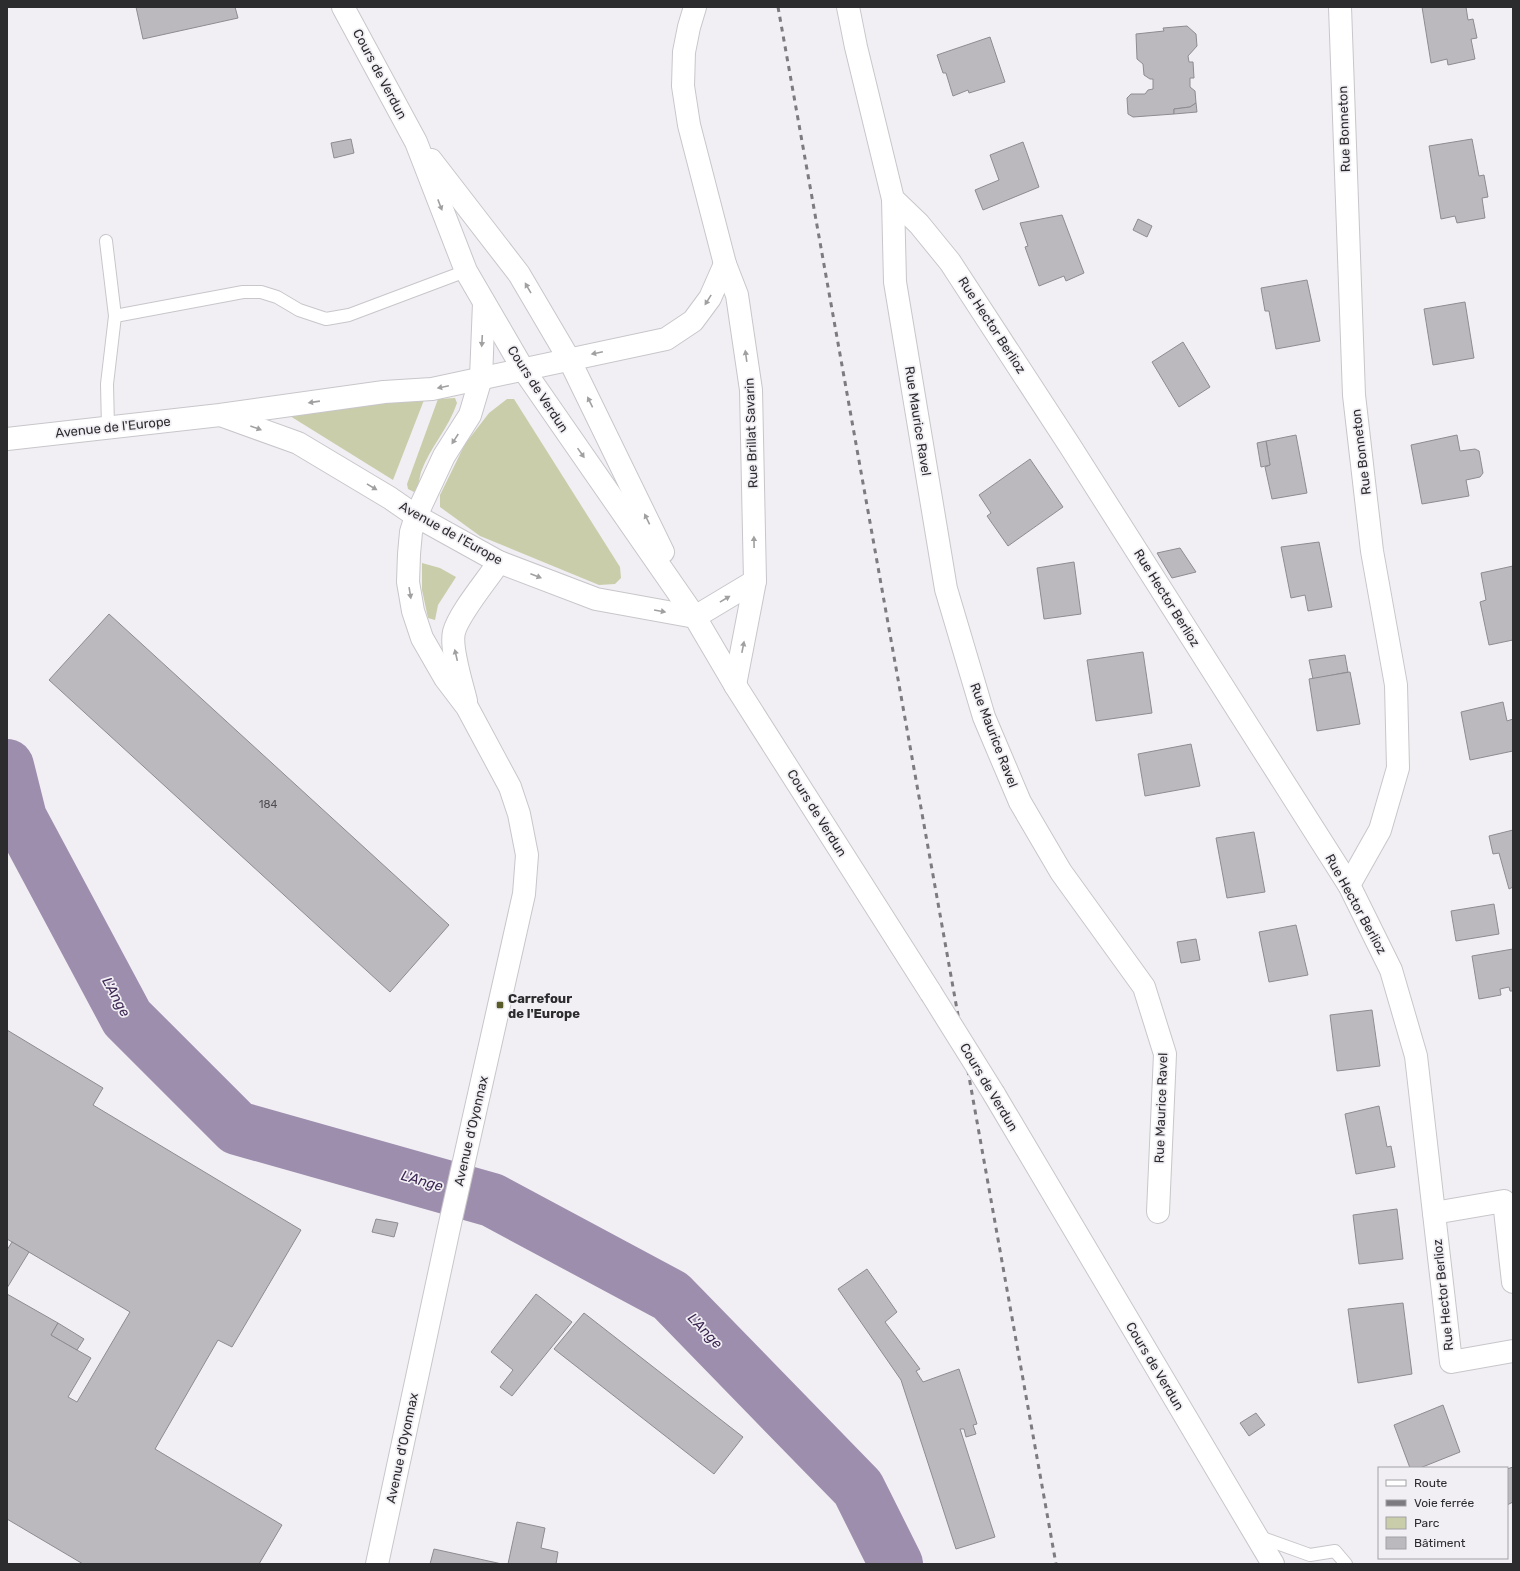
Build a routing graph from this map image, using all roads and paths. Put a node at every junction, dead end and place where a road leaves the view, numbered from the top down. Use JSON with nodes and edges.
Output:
{"nodes":[{"id":1,"x":343,"y":7,"type":"edge"},
{"id":2,"x":695,"y":7,"type":"edge"},
{"id":3,"x":848,"y":7,"type":"edge"},
{"id":4,"x":1340,"y":7,"type":"edge"},
{"id":5,"x":416,"y":142,"type":"junction"},
{"id":6,"x":893,"y":199,"type":"junction"},
{"id":7,"x":106,"y":241,"type":"dead end"},
{"id":8,"x":725,"y":264,"type":"junction"},
{"id":9,"x":466,"y":271,"type":"junction"},
{"id":10,"x":484,"y":303,"type":"junction"},
{"id":11,"x":115,"y":316,"type":"junction"},
{"id":12,"x":569,"y":359,"type":"junction"},
{"id":13,"x":523,"y":369,"type":"junction"},
{"id":14,"x":481,"y":378,"type":"junction"},
{"id":15,"x":220,"y":415,"type":"junction"},
{"id":16,"x":108,"y":427,"type":"junction"},
{"id":17,"x":7,"y":439,"type":"edge"},
{"id":18,"x":416,"y":516,"type":"junction"},
{"id":19,"x":499,"y":562,"type":"junction"},
{"id":20,"x":755,"y":581,"type":"junction"},
{"id":21,"x":695,"y":617,"type":"junction"},
{"id":22,"x":735,"y":685,"type":"junction"},
{"id":23,"x":467,"y":707,"type":"junction"},
{"id":24,"x":1349,"y":885,"type":"junction"},
{"id":25,"x":1158,"y":1212,"type":"dead end"},
{"id":26,"x":1434,"y":1213,"type":"junction"},
{"id":27,"x":1513,"y":1282,"type":"edge"},
{"id":28,"x":1513,"y":1351,"type":"edge"},
{"id":29,"x":1256,"y":1535,"type":"junction"},
{"id":30,"x":377,"y":1564,"type":"edge"},
{"id":31,"x":1273,"y":1564,"type":"edge"},
{"id":32,"x":1346,"y":1564,"type":"edge"}],
"edges":[{"from":1,"to":5,"type":"main road","name":"Cours de Verdun"},
{"from":2,"to":8,"type":"main road","name":"Rue Brillat Savarin"},
{"from":3,"to":6,"type":"main road"},
{"from":4,"to":24,"type":"main road","name":"Rue Bonneton"},
{"from":5,"to":9,"type":"main road","name":"Cours de Verdun","one_way":true},
{"from":12,"to":5,"type":"main road","name":"Cours de Verdun","one_way":true},
{"from":6,"to":24,"type":"main road","name":"Rue Hector Berlioz"},
{"from":6,"to":25,"type":"main road","name":"Rue Maurice Ravel"},
{"from":7,"to":11,"type":"lane"},
{"from":8,"to":12,"type":"main road","one_way":true},
{"from":20,"to":8,"type":"main road","name":"Rue Brillat Savarin","one_way":true},
{"from":9,"to":10,"type":"main road","name":"Cours de Verdun"},
{"from":9,"to":11,"type":"lane"},
{"from":10,"to":13,"type":"main road","name":"Cours de Verdun"},
{"from":10,"to":14,"type":"main road","one_way":true},
{"from":11,"to":16,"type":"lane"},
{"from":12,"to":13,"type":"main road","name":"Avenue de l'Europe"},
{"from":21,"to":12,"type":"main road","name":"Cours de Verdun","one_way":true},
{"from":13,"to":14,"type":"main road","name":"Avenue de l'Europe"},
{"from":13,"to":21,"type":"main road","name":"Cours de Verdun","one_way":true},
{"from":14,"to":15,"type":"main road","name":"Avenue de l'Europe","one_way":true},
{"from":14,"to":18,"type":"main road","name":"Avenue d'Oyonnax","one_way":true},
{"from":15,"to":16,"type":"main road","name":"Avenue de l'Europe"},
{"from":15,"to":18,"type":"main road","name":"Avenue de l'Europe","one_way":true},
{"from":16,"to":17,"type":"main road","name":"Avenue de l'Europe"},
{"from":18,"to":19,"type":"main road","name":"Avenue de l'Europe"},
{"from":18,"to":23,"type":"main road","name":"Avenue d'Oyonnax","one_way":true},
{"from":19,"to":21,"type":"main road","name":"Avenue de l'Europe","one_way":true},
{"from":23,"to":19,"type":"main road","name":"Avenue d'Oyonnax","one_way":true},
{"from":21,"to":20,"type":"main road","one_way":true},
{"from":22,"to":20,"type":"main road","name":"Rue Brillat Savarin","one_way":true},
{"from":21,"to":22,"type":"main road","name":"Cours de Verdun"},
{"from":22,"to":29,"type":"main road","name":"Cours de Verdun","bridge":true},
{"from":23,"to":30,"type":"main road","name":"Avenue d'Oyonnax"},
{"from":24,"to":26,"type":"main road","name":"Rue Hector Berlioz"},
{"from":26,"to":27,"type":"main road"},
{"from":26,"to":28,"type":"main road","name":"Rue Hector Berlioz"},
{"from":29,"to":31,"type":"main road","name":"Cours de Verdun"},
{"from":29,"to":32,"type":"lane"}]}
